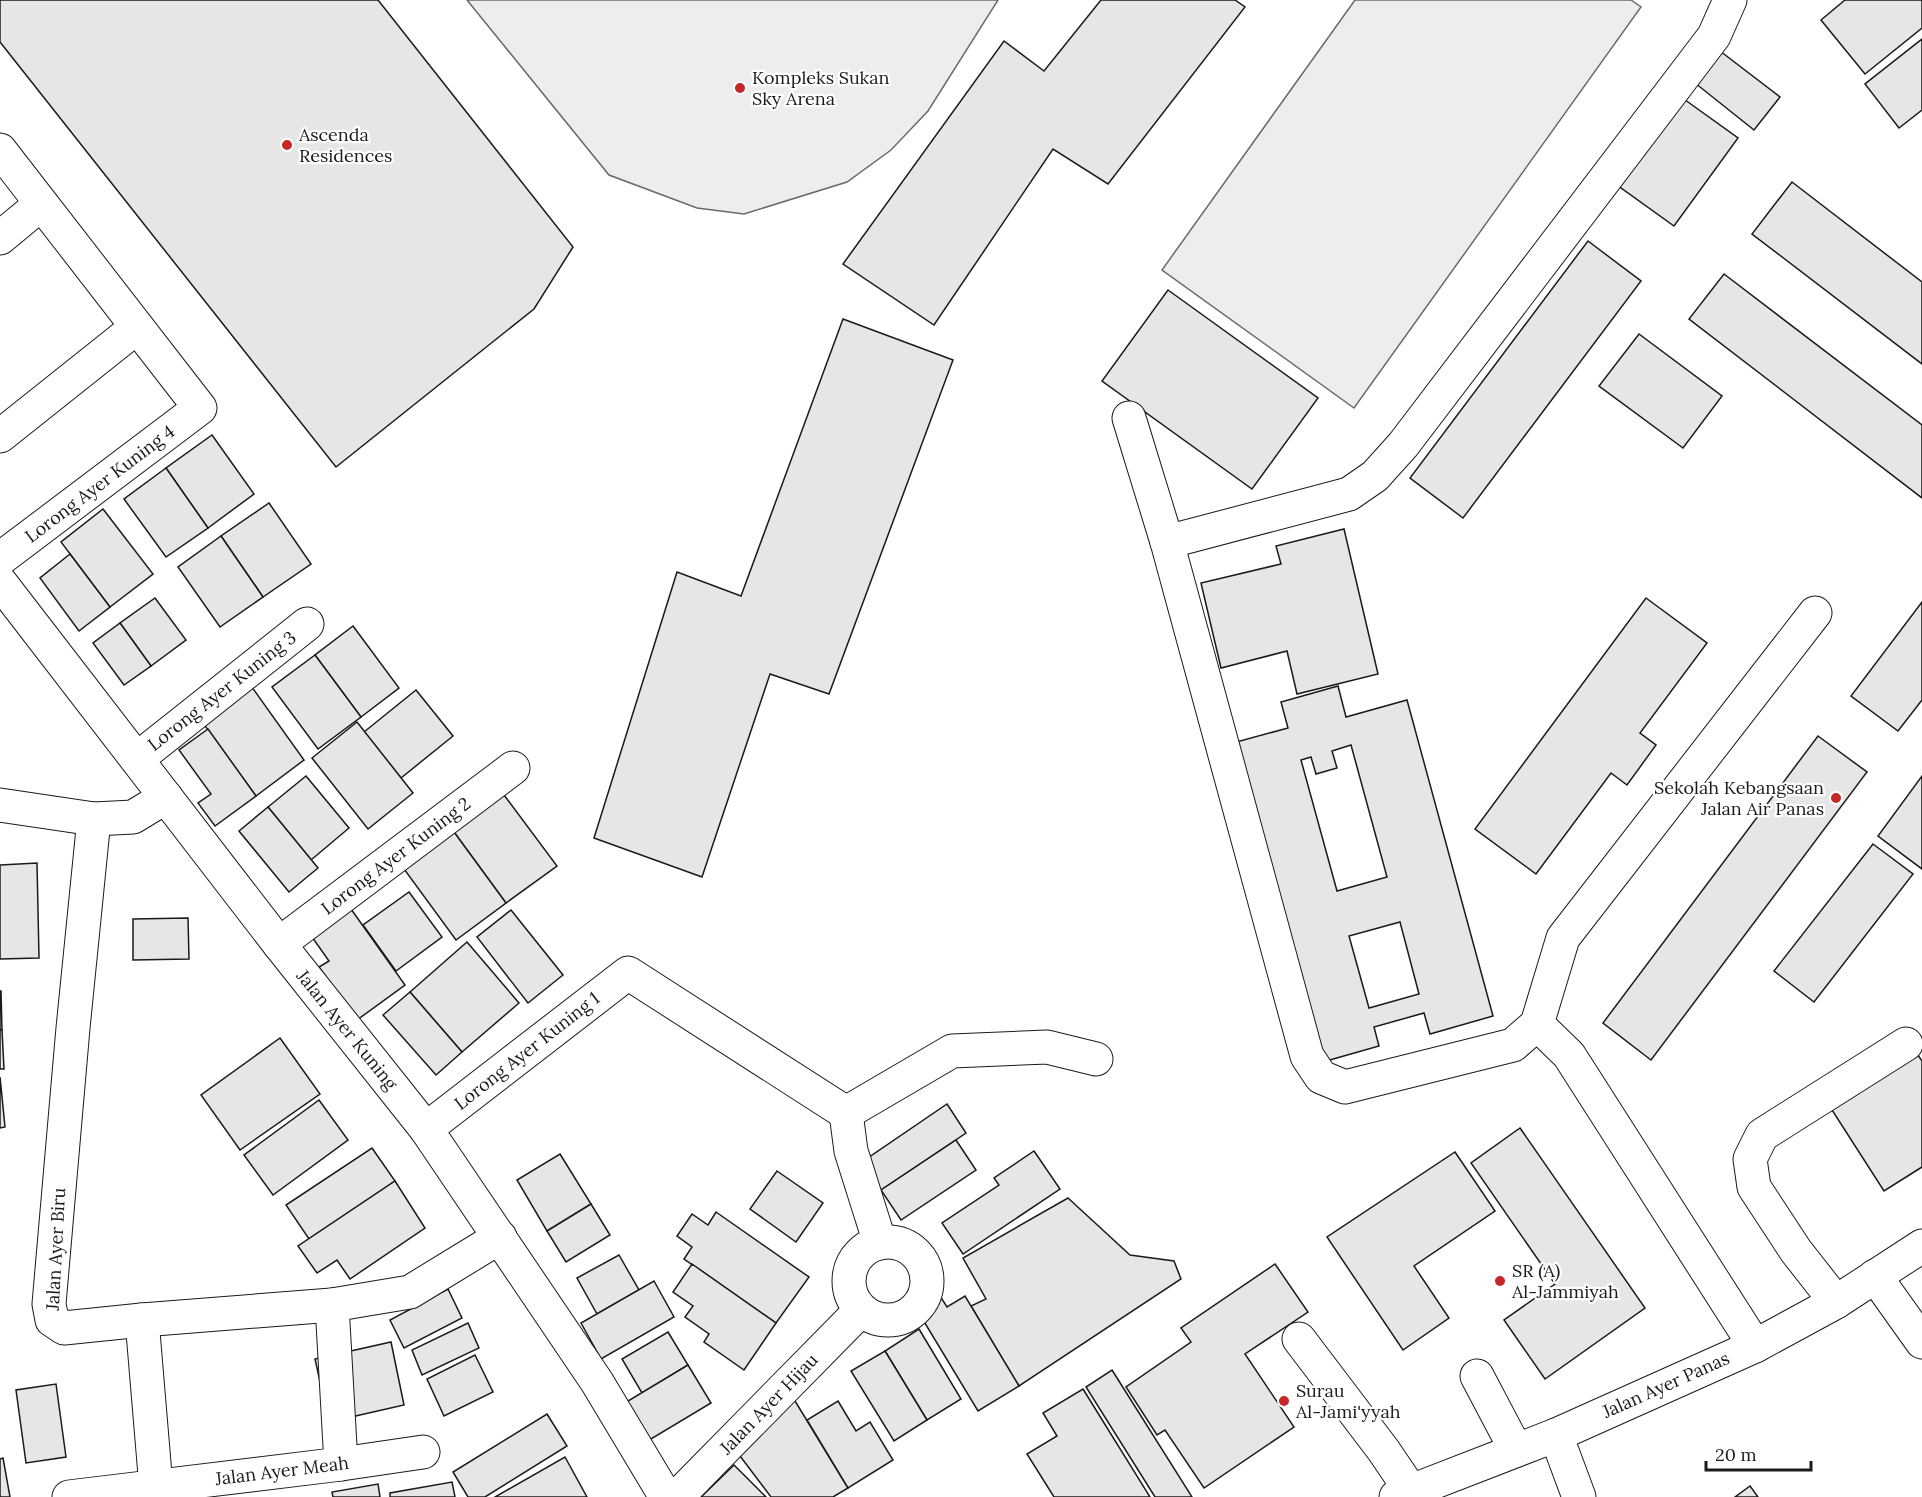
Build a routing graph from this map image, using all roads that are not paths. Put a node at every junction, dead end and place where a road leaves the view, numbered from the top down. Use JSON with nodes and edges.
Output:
{"nodes":[{"id":1,"x":1730,"y":0,"type":"edge"},
{"id":2,"x":0,"y":150,"type":"edge"},
{"id":3,"x":41,"y":204,"type":"junction"},
{"id":4,"x":0,"y":238,"type":"edge"},
{"id":5,"x":137,"y":327,"type":"junction"},
{"id":6,"x":1129,"y":418,"type":"dead end"},
{"id":7,"x":0,"y":436,"type":"edge"},
{"id":8,"x":1167,"y":542,"type":"junction"},
{"id":9,"x":0,"y":559,"type":"edge"},
{"id":10,"x":0,"y":582,"type":"edge"},
{"id":11,"x":1815,"y":613,"type":"dead end"},
{"id":12,"x":308,"y":624,"type":"dead end"},
{"id":13,"x":137,"y":759,"type":"junction"},
{"id":14,"x":513,"y":768,"type":"dead end"},
{"id":15,"x":166,"y":797,"type":"junction"},
{"id":16,"x":0,"y":805,"type":"edge"},
{"id":17,"x":94,"y":819,"type":"junction"},
{"id":18,"x":279,"y":944,"type":"junction"},
{"id":19,"x":1537,"y":1024,"type":"junction"},
{"id":20,"x":1906,"y":1044,"type":"dead end"},
{"id":21,"x":1096,"y":1059,"type":"dead end"},
{"id":22,"x":846,"y":1113,"type":"junction"},
{"id":23,"x":426,"y":1129,"type":"junction"},
{"id":24,"x":501,"y":1237,"type":"junction"},
{"id":25,"x":880,"y":1243,"type":"junction"},
{"id":26,"x":1922,"y":1246,"type":"edge"},
{"id":27,"x":1875,"y":1276,"type":"junction"},
{"id":28,"x":1836,"y":1302,"type":"junction"},
{"id":29,"x":332,"y":1305,"type":"junction"},
{"id":30,"x":861,"y":1310,"type":"junction"},
{"id":31,"x":142,"y":1320,"type":"junction"},
{"id":32,"x":1299,"y":1339,"type":"dead end"},
{"id":33,"x":1922,"y":1342,"type":"edge"},
{"id":34,"x":1755,"y":1346,"type":"junction"},
{"id":35,"x":1477,"y":1376,"type":"dead end"},
{"id":36,"x":1556,"y":1435,"type":"junction"},
{"id":37,"x":1516,"y":1450,"type":"junction"},
{"id":38,"x":423,"y":1452,"type":"dead end"},
{"id":39,"x":341,"y":1464,"type":"junction"},
{"id":40,"x":156,"y":1486,"type":"junction"},
{"id":41,"x":1403,"y":1494,"type":"edge"},
{"id":42,"x":69,"y":1497,"type":"edge"},
{"id":43,"x":666,"y":1497,"type":"edge"},
{"id":44,"x":677,"y":1497,"type":"edge"},
{"id":45,"x":1579,"y":1497,"type":"edge"}],
"edges":[{"from":1,"to":8,"type":"street"},
{"from":2,"to":3,"type":"street"},
{"from":3,"to":4,"type":"street"},
{"from":3,"to":5,"type":"street"},
{"from":5,"to":7,"type":"street"},
{"from":5,"to":9,"type":"street","name":"Lorong Ayer Kuning 4"},
{"from":6,"to":8,"type":"street"},
{"from":8,"to":19,"type":"street"},
{"from":10,"to":13,"type":"street","name":"Jalan Ayer Kuning"},
{"from":11,"to":19,"type":"street"},
{"from":12,"to":13,"type":"street","name":"Lorong Ayer Kuning 3"},
{"from":13,"to":15,"type":"street","name":"Jalan Ayer Kuning"},
{"from":14,"to":18,"type":"street","name":"Lorong Ayer Kuning 2"},
{"from":15,"to":17,"type":"street"},
{"from":15,"to":18,"type":"street","name":"Jalan Ayer Kuning"},
{"from":16,"to":17,"type":"street"},
{"from":17,"to":31,"type":"street","name":"Jalan Ayer Biru"},
{"from":18,"to":23,"type":"street","name":"Jalan Ayer Kuning"},
{"from":19,"to":34,"type":"street"},
{"from":20,"to":28,"type":"street"},
{"from":21,"to":22,"type":"street"},
{"from":22,"to":23,"type":"street","name":"Lorong Ayer Kuning 1"},
{"from":22,"to":25,"type":"street"},
{"from":23,"to":24,"type":"street","name":"Jalan Ayer Kuning"},
{"from":24,"to":29,"type":"street","name":"Jalan Ayer Biru"},
{"from":24,"to":43,"type":"street","name":"Jalan Ayer Kuning"},
{"from":25,"to":30,"type":"street"},
{"from":25,"to":30,"type":"street"},
{"from":26,"to":27,"type":"street","name":"Jalan Ayer Panas"},
{"from":27,"to":28,"type":"street","name":"Jalan Ayer Panas"},
{"from":27,"to":33,"type":"street"},
{"from":28,"to":34,"type":"street","name":"Jalan Ayer Panas"},
{"from":29,"to":31,"type":"street","name":"Jalan Ayer Biru"},
{"from":29,"to":39,"type":"street"},
{"from":30,"to":44,"type":"street","name":"Jalan Ayer Hijau"},
{"from":31,"to":40,"type":"street"},
{"from":32,"to":41,"type":"street"},
{"from":34,"to":36,"type":"street","name":"Jalan Ayer Panas"},
{"from":35,"to":37,"type":"street"},
{"from":36,"to":37,"type":"street","name":"Jalan Ayer Panas"},
{"from":36,"to":45,"type":"street"},
{"from":37,"to":41,"type":"street","name":"Jalan Ayer Panas"},
{"from":38,"to":39,"type":"street","name":"Jalan Ayer Meah"},
{"from":39,"to":40,"type":"street","name":"Jalan Ayer Meah"},
{"from":40,"to":42,"type":"street","name":"Jalan Ayer Meah"}]}
